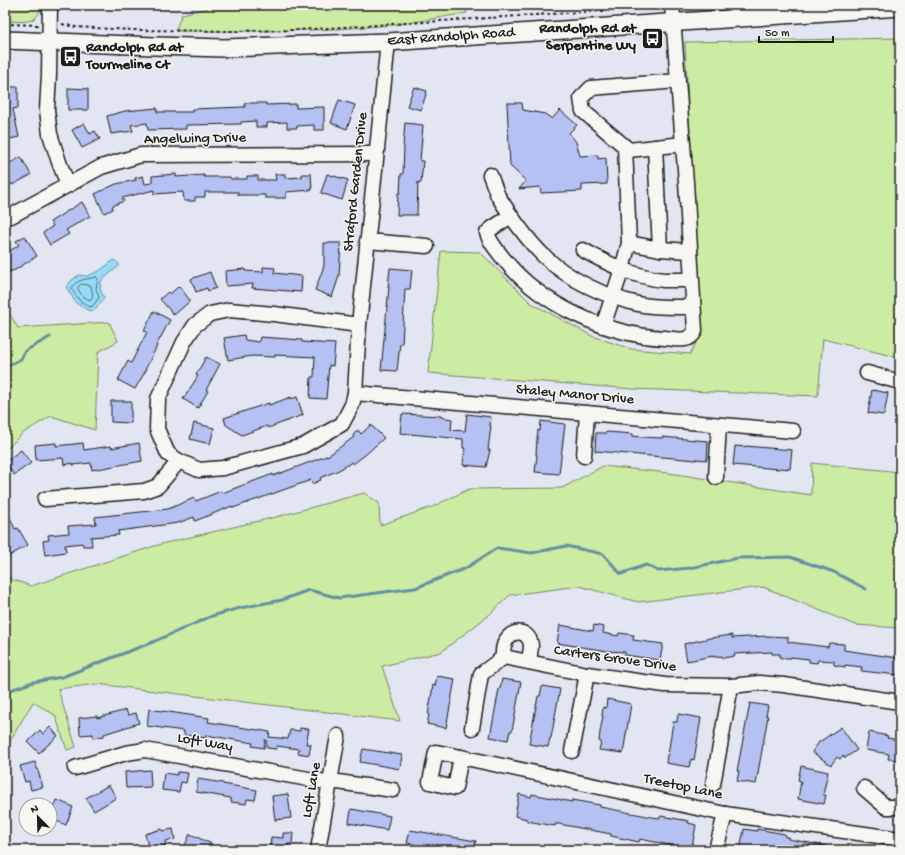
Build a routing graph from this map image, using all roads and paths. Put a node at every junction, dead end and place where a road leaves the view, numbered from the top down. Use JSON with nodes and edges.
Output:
{"nodes":[{"id":1,"x":50,"y":5,"type":"edge"},
{"id":2,"x":652,"y":5,"type":"edge"},
{"id":3,"x":672,"y":5,"type":"edge"},
{"id":4,"x":898,"y":7,"type":"edge"},
{"id":5,"x":673,"y":22,"type":"junction"},
{"id":6,"x":5,"y":24,"type":"edge"},
{"id":7,"x":49,"y":33,"type":"junction"},
{"id":8,"x":5,"y":40,"type":"edge"},
{"id":9,"x":388,"y":42,"type":"junction"},
{"id":10,"x":678,"y":82,"type":"junction"},
{"id":11,"x":683,"y":144,"type":"junction"},
{"id":12,"x":625,"y":147,"type":"junction"},
{"id":13,"x":655,"y":147,"type":"junction"},
{"id":14,"x":376,"y":154,"type":"junction"},
{"id":15,"x":490,"y":175,"type":"dead end"},
{"id":16,"x":68,"y":185,"type":"junction"},
{"id":17,"x":5,"y":216,"type":"edge"},
{"id":18,"x":510,"y":216,"type":"junction"},
{"id":19,"x":368,"y":241,"type":"junction"},
{"id":20,"x":629,"y":243,"type":"junction"},
{"id":21,"x":427,"y":246,"type":"dead end"},
{"id":22,"x":660,"y":249,"type":"junction"},
{"id":23,"x":583,"y":250,"type":"dead end"},
{"id":24,"x":690,"y":251,"type":"junction"},
{"id":25,"x":622,"y":269,"type":"junction"},
{"id":26,"x":692,"y":280,"type":"junction"},
{"id":27,"x":614,"y":296,"type":"junction"},
{"id":28,"x":693,"y":307,"type":"junction"},
{"id":29,"x":359,"y":325,"type":"junction"},
{"id":30,"x":603,"y":326,"type":"junction"},
{"id":31,"x":866,"y":373,"type":"dead end"},
{"id":32,"x":900,"y":382,"type":"edge"},
{"id":33,"x":355,"y":393,"type":"junction"},
{"id":34,"x":587,"y":413,"type":"junction"},
{"id":35,"x":719,"y":425,"type":"junction"},
{"id":36,"x":793,"y":431,"type":"dead end"},
{"id":37,"x":584,"y":456,"type":"dead end"},
{"id":38,"x":179,"y":461,"type":"junction"},
{"id":39,"x":716,"y":477,"type":"dead end"},
{"id":40,"x":45,"y":499,"type":"dead end"},
{"id":41,"x":503,"y":658,"type":"junction"},
{"id":42,"x":529,"y":662,"type":"junction"},
{"id":43,"x":587,"y":674,"type":"junction"},
{"id":44,"x":731,"y":686,"type":"junction"},
{"id":45,"x":900,"y":702,"type":"edge"},
{"id":46,"x":472,"y":728,"type":"dead end"},
{"id":47,"x":338,"y":736,"type":"dead end"},
{"id":48,"x":572,"y":751,"type":"dead end"},
{"id":49,"x":461,"y":757,"type":"dead end"},
{"id":50,"x":75,"y":768,"type":"dead end"},
{"id":51,"x":331,"y":782,"type":"junction"},
{"id":52,"x":713,"y":784,"type":"dead end"},
{"id":53,"x":864,"y":788,"type":"dead end"},
{"id":54,"x":393,"y":790,"type":"dead end"},
{"id":55,"x":900,"y":807,"type":"edge"},
{"id":56,"x":725,"y":814,"type":"junction"},
{"id":57,"x":900,"y":839,"type":"edge"},
{"id":58,"x":318,"y":850,"type":"edge"},
{"id":59,"x":716,"y":850,"type":"edge"}],
"edges":[{"from":1,"to":7,"type":"street"},
{"from":2,"to":7,"type":"path"},
{"from":3,"to":5,"type":"street"},
{"from":4,"to":5,"type":"main road","name":"East Randolph Road"},
{"from":5,"to":9,"type":"main road","name":"East Randolph Road"},
{"from":5,"to":10,"type":"street"},
{"from":6,"to":7,"type":"path"},
{"from":7,"to":8,"type":"main road","name":"East Randolph Road"},
{"from":7,"to":9,"type":"main road","name":"East Randolph Road"},
{"from":7,"to":16,"type":"street"},
{"from":9,"to":14,"type":"street","name":"Straford Garden Drive"},
{"from":10,"to":11,"type":"street"},
{"from":10,"to":12,"type":"street"},
{"from":11,"to":13,"type":"street"},
{"from":11,"to":24,"type":"street"},
{"from":12,"to":13,"type":"street"},
{"from":12,"to":20,"type":"street"},
{"from":13,"to":22,"type":"street"},
{"from":14,"to":16,"type":"street","name":"Angelwing Drive"},
{"from":14,"to":19,"type":"street","name":"Straford Garden Drive"},
{"from":15,"to":18,"type":"street"},
{"from":16,"to":17,"type":"street","name":"Angelwing Drive"},
{"from":18,"to":27,"type":"street"},
{"from":18,"to":30,"type":"street"},
{"from":19,"to":21,"type":"street"},
{"from":19,"to":29,"type":"street","name":"Straford Garden Drive"},
{"from":20,"to":22,"type":"street"},
{"from":20,"to":25,"type":"street"},
{"from":22,"to":24,"type":"street"},
{"from":23,"to":25,"type":"street"},
{"from":24,"to":26,"type":"street"},
{"from":25,"to":26,"type":"street"},
{"from":25,"to":27,"type":"street"},
{"from":26,"to":28,"type":"street"},
{"from":27,"to":28,"type":"street"},
{"from":27,"to":30,"type":"street"},
{"from":28,"to":30,"type":"street"},
{"from":29,"to":33,"type":"street","name":"Straford Garden Drive"},
{"from":29,"to":38,"type":"street","name":"Straford Garden Drive"},
{"from":31,"to":32,"type":"street"},
{"from":33,"to":34,"type":"street","name":"Staley Manor Drive"},
{"from":33,"to":38,"type":"street","name":"Straford Garden Drive"},
{"from":34,"to":35,"type":"street","name":"Staley Manor Drive"},
{"from":34,"to":37,"type":"street"},
{"from":35,"to":36,"type":"street","name":"Staley Manor Drive"},
{"from":35,"to":39,"type":"street"},
{"from":38,"to":40,"type":"street"},
{"from":41,"to":42,"type":"street","name":"Carters Grove Drive"},
{"from":41,"to":42,"type":"street"},
{"from":41,"to":46,"type":"street"},
{"from":42,"to":43,"type":"street","name":"Carters Grove Drive"},
{"from":43,"to":44,"type":"street","name":"Carters Grove Drive"},
{"from":43,"to":48,"type":"street"},
{"from":44,"to":45,"type":"street","name":"Carters Grove Drive"},
{"from":44,"to":52,"type":"street"},
{"from":47,"to":51,"type":"street","name":"Loft Lane"},
{"from":49,"to":56,"type":"street","name":"Treetop Lane"},
{"from":50,"to":51,"type":"street","name":"Loft Way"},
{"from":51,"to":54,"type":"street","name":"Loft Way"},
{"from":51,"to":58,"type":"street","name":"Loft Lane"},
{"from":53,"to":55,"type":"street"},
{"from":56,"to":57,"type":"street","name":"Treetop Lane"},
{"from":56,"to":59,"type":"street"}]}
